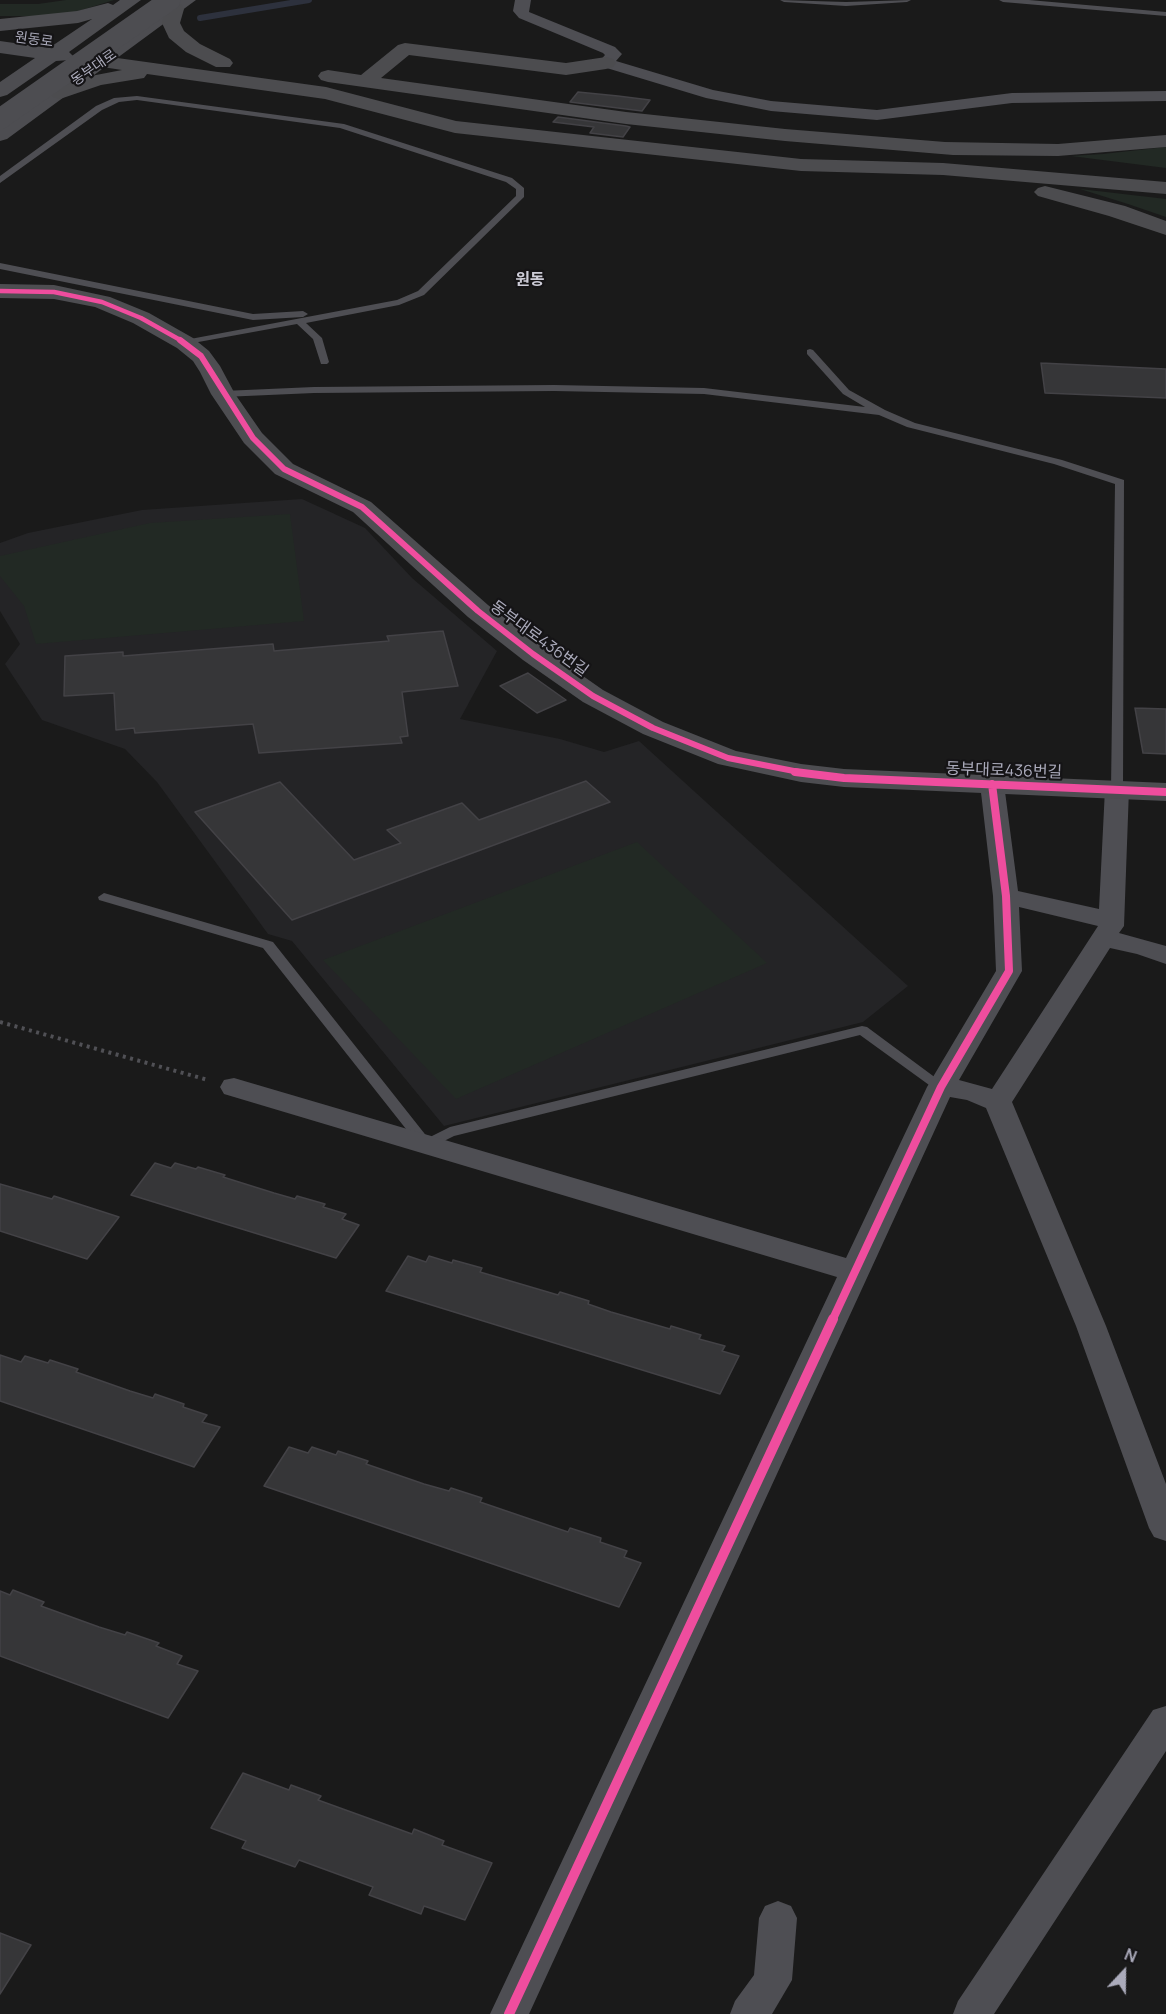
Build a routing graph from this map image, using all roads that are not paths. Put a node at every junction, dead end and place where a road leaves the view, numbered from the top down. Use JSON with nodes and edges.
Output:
{"nodes":[{"id":1,"x":149,"y":0,"type":"edge"},
{"id":2,"x":523,"y":0,"type":"edge"},
{"id":3,"x":784,"y":0,"type":"edge"},
{"id":4,"x":860,"y":0,"type":"edge"},
{"id":5,"x":907,"y":0,"type":"edge"},
{"id":6,"x":1003,"y":0,"type":"edge"},
{"id":7,"x":128,"y":3,"type":"edge"},
{"id":8,"x":177,"y":3,"type":"edge"},
{"id":9,"x":870,"y":3,"type":"junction"},
{"id":10,"x":1166,"y":14,"type":"edge"},
{"id":11,"x":0,"y":25,"type":"edge"},
{"id":12,"x":0,"y":35,"type":"edge"},
{"id":13,"x":0,"y":47,"type":"edge"},
{"id":14,"x":62,"y":49,"type":"junction"},
{"id":15,"x":111,"y":57,"type":"junction"},
{"id":16,"x":0,"y":63,"type":"edge"},
{"id":17,"x":223,"y":63,"type":"junction"},
{"id":18,"x":606,"y":63,"type":"junction"},
{"id":19,"x":153,"y":71,"type":"junction"},
{"id":20,"x":364,"y":81,"type":"junction"},
{"id":21,"x":4,"y":88,"type":"edge"},
{"id":22,"x":60,"y":93,"type":"junction"},
{"id":23,"x":1166,"y":96,"type":"edge"},
{"id":24,"x":0,"y":106,"type":"edge"},
{"id":25,"x":0,"y":119,"type":"edge"},
{"id":26,"x":0,"y":135,"type":"edge"},
{"id":27,"x":1166,"y":141,"type":"edge"},
{"id":28,"x":946,"y":148,"type":"junction"},
{"id":29,"x":943,"y":169,"type":"junction"},
{"id":30,"x":1166,"y":175,"type":"edge"},
{"id":31,"x":0,"y":180,"type":"edge"},
{"id":32,"x":1166,"y":188,"type":"edge"},
{"id":33,"x":1166,"y":228,"type":"edge"},
{"id":34,"x":0,"y":266,"type":"edge"},
{"id":35,"x":0,"y":291,"type":"edge"},
{"id":36,"x":351,"y":312,"type":"junction"},
{"id":37,"x":300,"y":322,"type":"junction"},
{"id":38,"x":185,"y":343,"type":"junction"},
{"id":39,"x":810,"y":351,"type":"dead end"},
{"id":40,"x":324,"y":362,"type":"dead end"},
{"id":41,"x":223,"y":394,"type":"junction"},
{"id":42,"x":881,"y":412,"type":"junction"},
{"id":43,"x":992,"y":784,"type":"junction"},
{"id":44,"x":1118,"y":789,"type":"junction"},
{"id":45,"x":1166,"y":792,"type":"edge"},
{"id":46,"x":1006,"y":896,"type":"junction"},
{"id":47,"x":104,"y":897,"type":"dead end"},
{"id":48,"x":1107,"y":929,"type":"junction"},
{"id":49,"x":1166,"y":956,"type":"edge"},
{"id":50,"x":234,"y":1087,"type":"road end"},
{"id":51,"x":941,"y":1087,"type":"junction"},
{"id":52,"x":998,"y":1102,"type":"junction"},
{"id":53,"x":426,"y":1145,"type":"junction"},
{"id":54,"x":856,"y":1272,"type":"junction"},
{"id":55,"x":1166,"y":1528,"type":"edge"},
{"id":56,"x":1166,"y":1721,"type":"edge"},
{"id":57,"x":778,"y":1918,"type":"dead end"},
{"id":58,"x":509,"y":2014,"type":"edge"},
{"id":59,"x":749,"y":2014,"type":"edge"},
{"id":60,"x":972,"y":2014,"type":"edge"}],
"edges":[{"from":1,"to":24,"type":"street","name":"동부대로"},
{"from":2,"to":18,"type":"street"},
{"from":3,"to":9,"type":"lane"},
{"from":4,"to":9,"type":"lane"},
{"from":5,"to":9,"type":"lane"},
{"from":6,"to":10,"type":"lane"},
{"from":7,"to":11,"type":"street"},
{"from":7,"to":14,"type":"street"},
{"from":8,"to":15,"type":"street","name":"동부대로"},
{"from":8,"to":17,"type":"highway"},
{"from":8,"to":25,"type":"street","name":"동부대로","bridge":true},
{"from":12,"to":14,"type":"street","name":"원동로"},
{"from":13,"to":14,"type":"street"},
{"from":14,"to":15,"type":"street"},
{"from":14,"to":21,"type":"street"},
{"from":15,"to":17,"type":"highway"},
{"from":15,"to":19,"type":"highway"},
{"from":15,"to":22,"type":"street","name":"동부대로"},
{"from":16,"to":21,"type":"street"},
{"from":17,"to":20,"type":"highway"},
{"from":18,"to":20,"type":"highway"},
{"from":18,"to":23,"type":"street"},
{"from":19,"to":22,"type":"highway"},
{"from":19,"to":29,"type":"highway"},
{"from":20,"to":28,"type":"highway"},
{"from":22,"to":26,"type":"street","name":"동부대로"},
{"from":27,"to":28,"type":"highway"},
{"from":28,"to":30,"type":"highway"},
{"from":29,"to":32,"type":"highway"},
{"from":29,"to":33,"type":"highway"},
{"from":31,"to":36,"type":"lane"},
{"from":34,"to":36,"type":"lane"},
{"from":35,"to":38,"type":"street","name":"동부대로436번길"},
{"from":36,"to":37,"type":"lane"},
{"from":37,"to":38,"type":"lane"},
{"from":37,"to":40,"type":"lane"},
{"from":38,"to":41,"type":"street","name":"동부대로436번길"},
{"from":39,"to":42,"type":"lane"},
{"from":41,"to":42,"type":"lane"},
{"from":41,"to":43,"type":"street","name":"동부대로436번길"},
{"from":42,"to":44,"type":"lane"},
{"from":43,"to":44,"type":"street","name":"동부대로436번길"},
{"from":43,"to":46,"type":"street"},
{"from":44,"to":45,"type":"street","name":"동부대로436번길"},
{"from":44,"to":48,"type":"street"},
{"from":46,"to":48,"type":"street"},
{"from":46,"to":51,"type":"street"},
{"from":47,"to":53,"type":"lane"},
{"from":48,"to":49,"type":"street"},
{"from":48,"to":52,"type":"street"},
{"from":50,"to":53,"type":"street"},
{"from":51,"to":52,"type":"street"},
{"from":51,"to":53,"type":"lane"},
{"from":51,"to":54,"type":"street"},
{"from":52,"to":55,"type":"street"},
{"from":53,"to":54,"type":"street"},
{"from":54,"to":58,"type":"street"},
{"from":56,"to":60,"type":"street"},
{"from":57,"to":59,"type":"street"}]}
